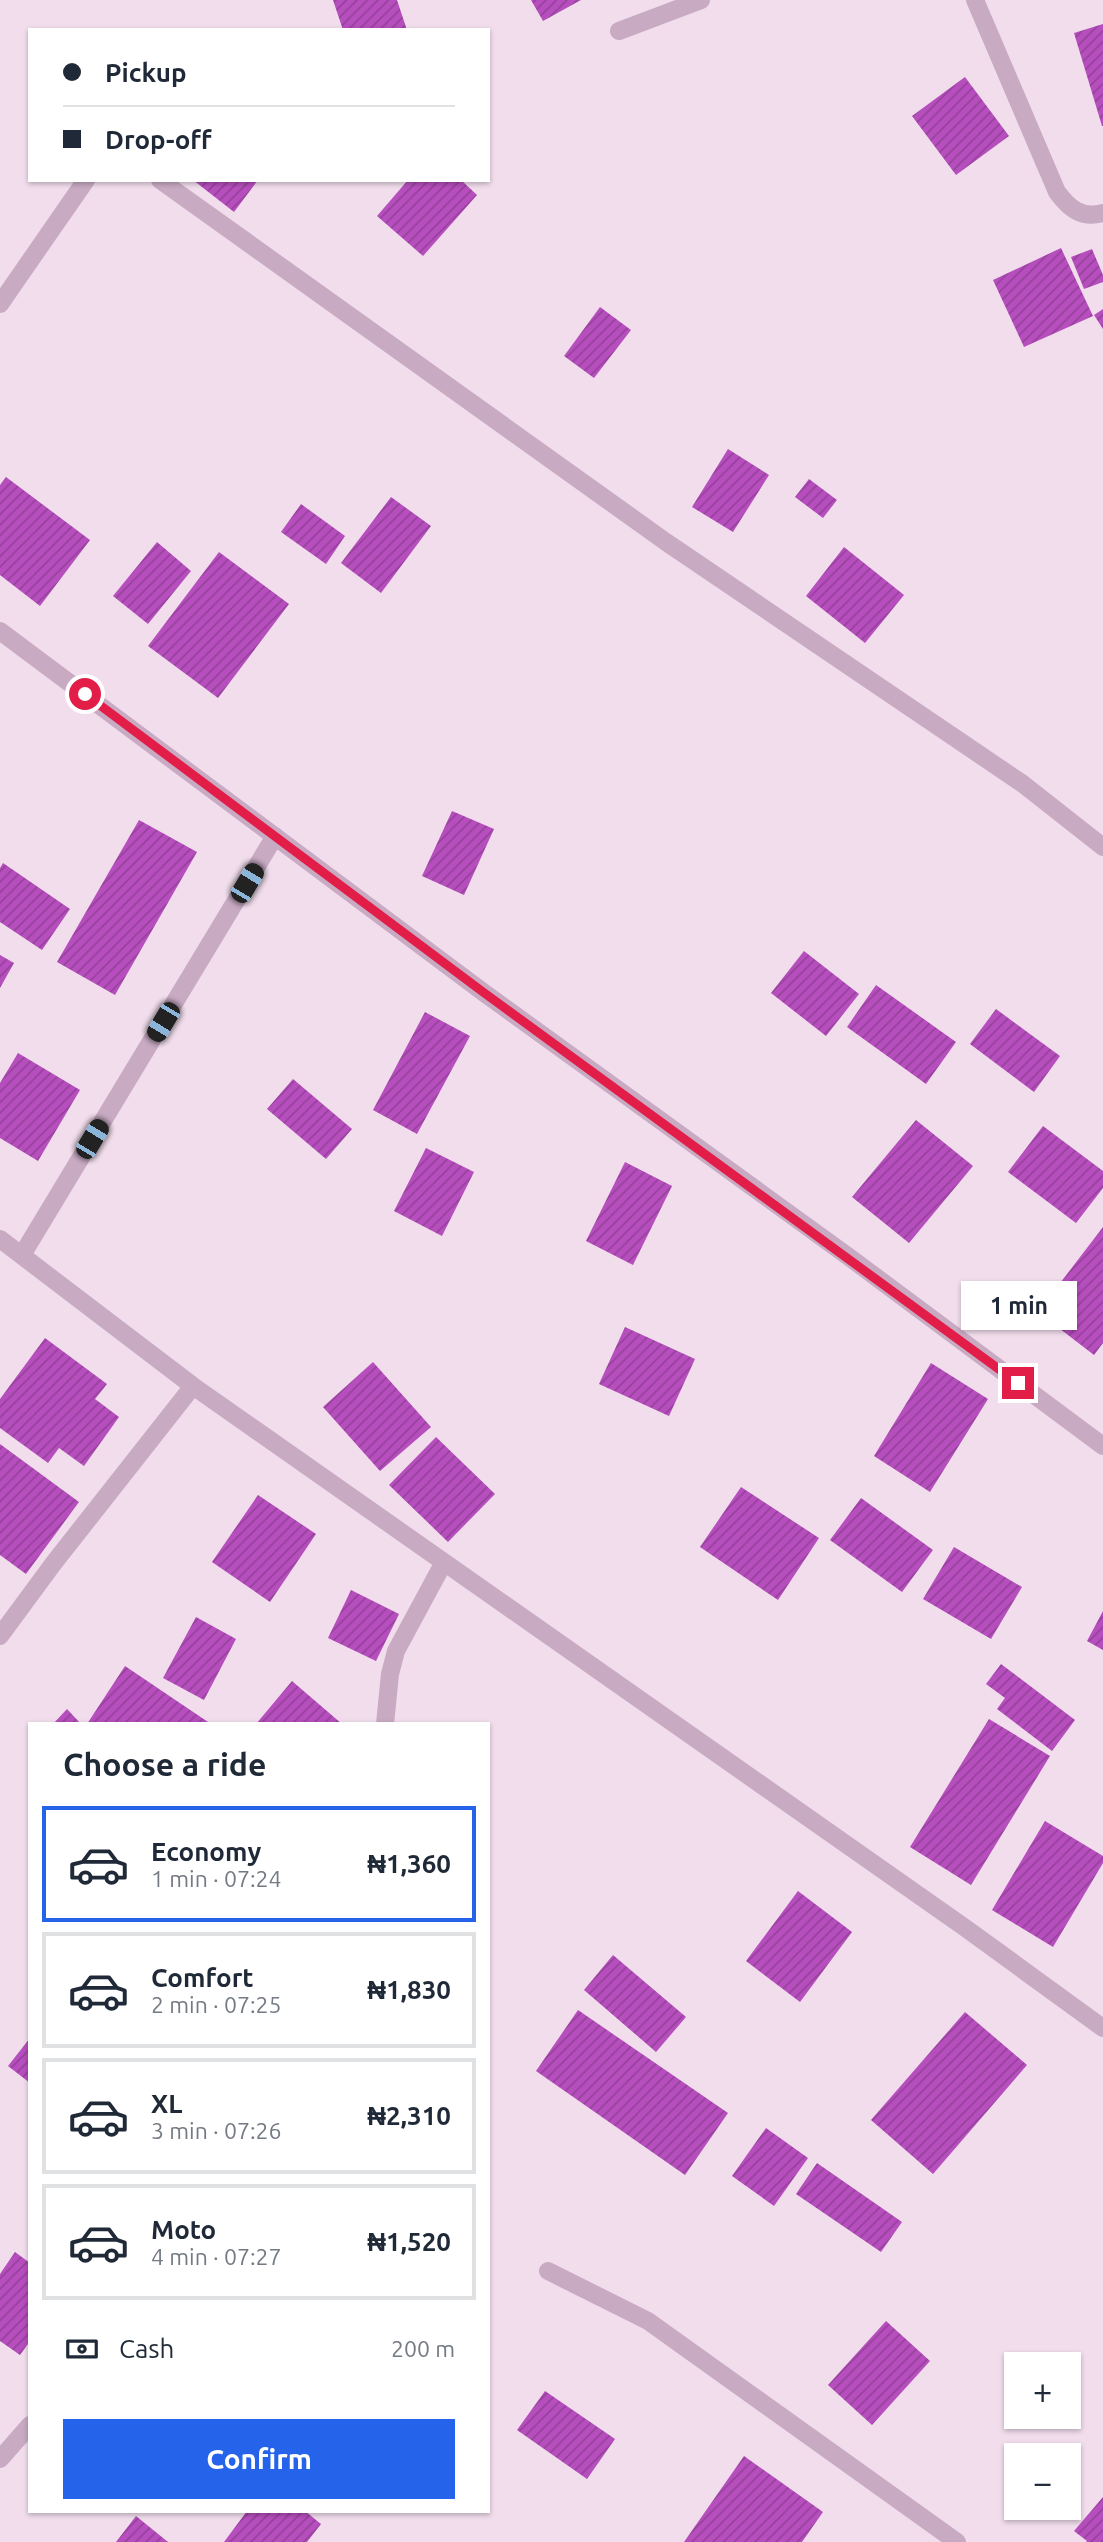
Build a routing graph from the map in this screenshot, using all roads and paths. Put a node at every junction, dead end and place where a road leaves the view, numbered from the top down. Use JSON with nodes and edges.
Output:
{"nodes":[{"id":1,"x":701,"y":0,"type":"edge"},
{"id":2,"x":975,"y":0,"type":"edge"},
{"id":3,"x":620,"y":31,"type":"dead end"},
{"id":4,"x":85,"y":182,"type":"edge"},
{"id":5,"x":163,"y":182,"type":"edge"},
{"id":6,"x":1103,"y":213,"type":"edge"},
{"id":7,"x":0,"y":304,"type":"edge"},
{"id":8,"x":0,"y":631,"type":"edge"},
{"id":9,"x":275,"y":836,"type":"junction"},
{"id":10,"x":1103,"y":847,"type":"edge"},
{"id":11,"x":0,"y":1238,"type":"edge"},
{"id":12,"x":22,"y":1255,"type":"junction"},
{"id":13,"x":192,"y":1386,"type":"junction"},
{"id":14,"x":1103,"y":1446,"type":"edge"},
{"id":15,"x":444,"y":1562,"type":"junction"},
{"id":16,"x":0,"y":1636,"type":"edge"},
{"id":17,"x":384,"y":1722,"type":"edge"},
{"id":18,"x":1103,"y":2028,"type":"edge"},
{"id":19,"x":548,"y":2271,"type":"dead end"},
{"id":20,"x":28,"y":2427,"type":"edge"},
{"id":21,"x":0,"y":2459,"type":"edge"},
{"id":22,"x":957,"y":2542,"type":"edge"}],
"edges":[{"from":1,"to":3,"type":"street"},
{"from":2,"to":6,"type":"street"},
{"from":4,"to":7,"type":"street"},
{"from":5,"to":10,"type":"street"},
{"from":8,"to":9,"type":"street"},
{"from":9,"to":12,"type":"street"},
{"from":9,"to":14,"type":"street"},
{"from":11,"to":12,"type":"street"},
{"from":12,"to":13,"type":"street"},
{"from":13,"to":15,"type":"street"},
{"from":13,"to":16,"type":"street"},
{"from":15,"to":17,"type":"street"},
{"from":15,"to":18,"type":"street"},
{"from":19,"to":22,"type":"street"},
{"from":20,"to":21,"type":"street"}]}
